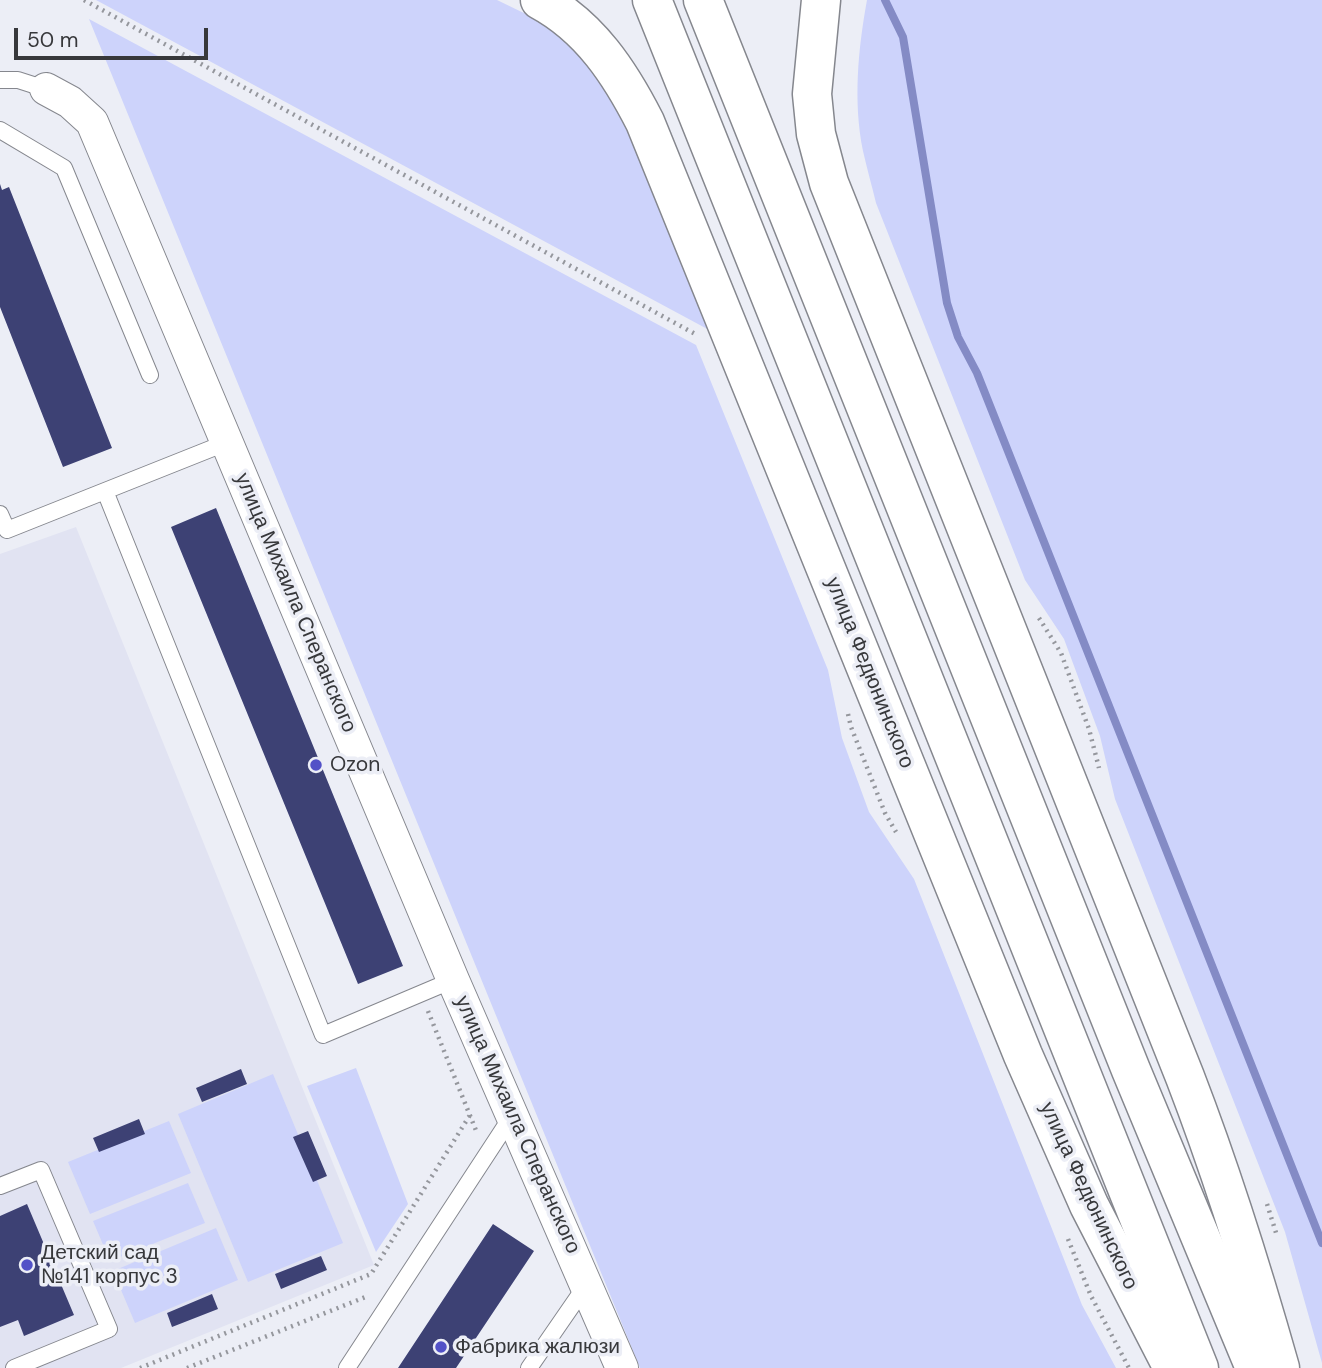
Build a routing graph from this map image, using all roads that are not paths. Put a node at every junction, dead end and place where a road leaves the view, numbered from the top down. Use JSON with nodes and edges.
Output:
{"nodes":[{"id":1,"x":540,"y":0,"type":"edge"},
{"id":2,"x":652,"y":0,"type":"edge"},
{"id":3,"x":703,"y":0,"type":"edge"},
{"id":4,"x":821,"y":0,"type":"edge"},
{"id":5,"x":0,"y":80,"type":"edge"},
{"id":6,"x":46,"y":89,"type":"joint"},
{"id":7,"x":0,"y":130,"type":"edge"},
{"id":8,"x":150,"y":375,"type":"dead end"},
{"id":9,"x":228,"y":442,"type":"junction"},
{"id":10,"x":105,"y":491,"type":"junction"},
{"id":11,"x":0,"y":514,"type":"edge"},
{"id":12,"x":453,"y":980,"type":"junction"},
{"id":13,"x":512,"y":1116,"type":"junction"},
{"id":14,"x":0,"y":1186,"type":"edge"},
{"id":15,"x":587,"y":1284,"type":"junction"},
{"id":16,"x":14,"y":1368,"type":"edge"},
{"id":17,"x":347,"y":1368,"type":"edge"},
{"id":18,"x":529,"y":1368,"type":"edge"},
{"id":19,"x":622,"y":1368,"type":"edge"},
{"id":20,"x":1173,"y":1368,"type":"edge"},
{"id":21,"x":1199,"y":1368,"type":"edge"},
{"id":22,"x":1255,"y":1368,"type":"edge"},
{"id":23,"x":1280,"y":1368,"type":"edge"}],
"edges":[{"from":1,"to":20,"type":"main road","name":"улица Федюнинского"},
{"from":2,"to":21,"type":"main road","name":"улица Федюнинского"},
{"from":3,"to":22,"type":"main road"},
{"from":4,"to":23,"type":"main road"},
{"from":5,"to":6,"type":"lane"},
{"from":6,"to":9,"type":"street","name":"улица Михаила Сперанского"},
{"from":7,"to":8,"type":"lane"},
{"from":9,"to":10,"type":"lane"},
{"from":9,"to":12,"type":"street","name":"улица Михаила Сперанского"},
{"from":10,"to":11,"type":"lane"},
{"from":10,"to":12,"type":"lane"},
{"from":12,"to":13,"type":"street","name":"улица Михаила Сперанского"},
{"from":13,"to":15,"type":"street","name":"улица Михаила Сперанского"},
{"from":13,"to":17,"type":"lane"},
{"from":14,"to":16,"type":"lane"},
{"from":15,"to":18,"type":"lane"},
{"from":15,"to":19,"type":"street","name":"улица Михаила Сперанского"}]}
